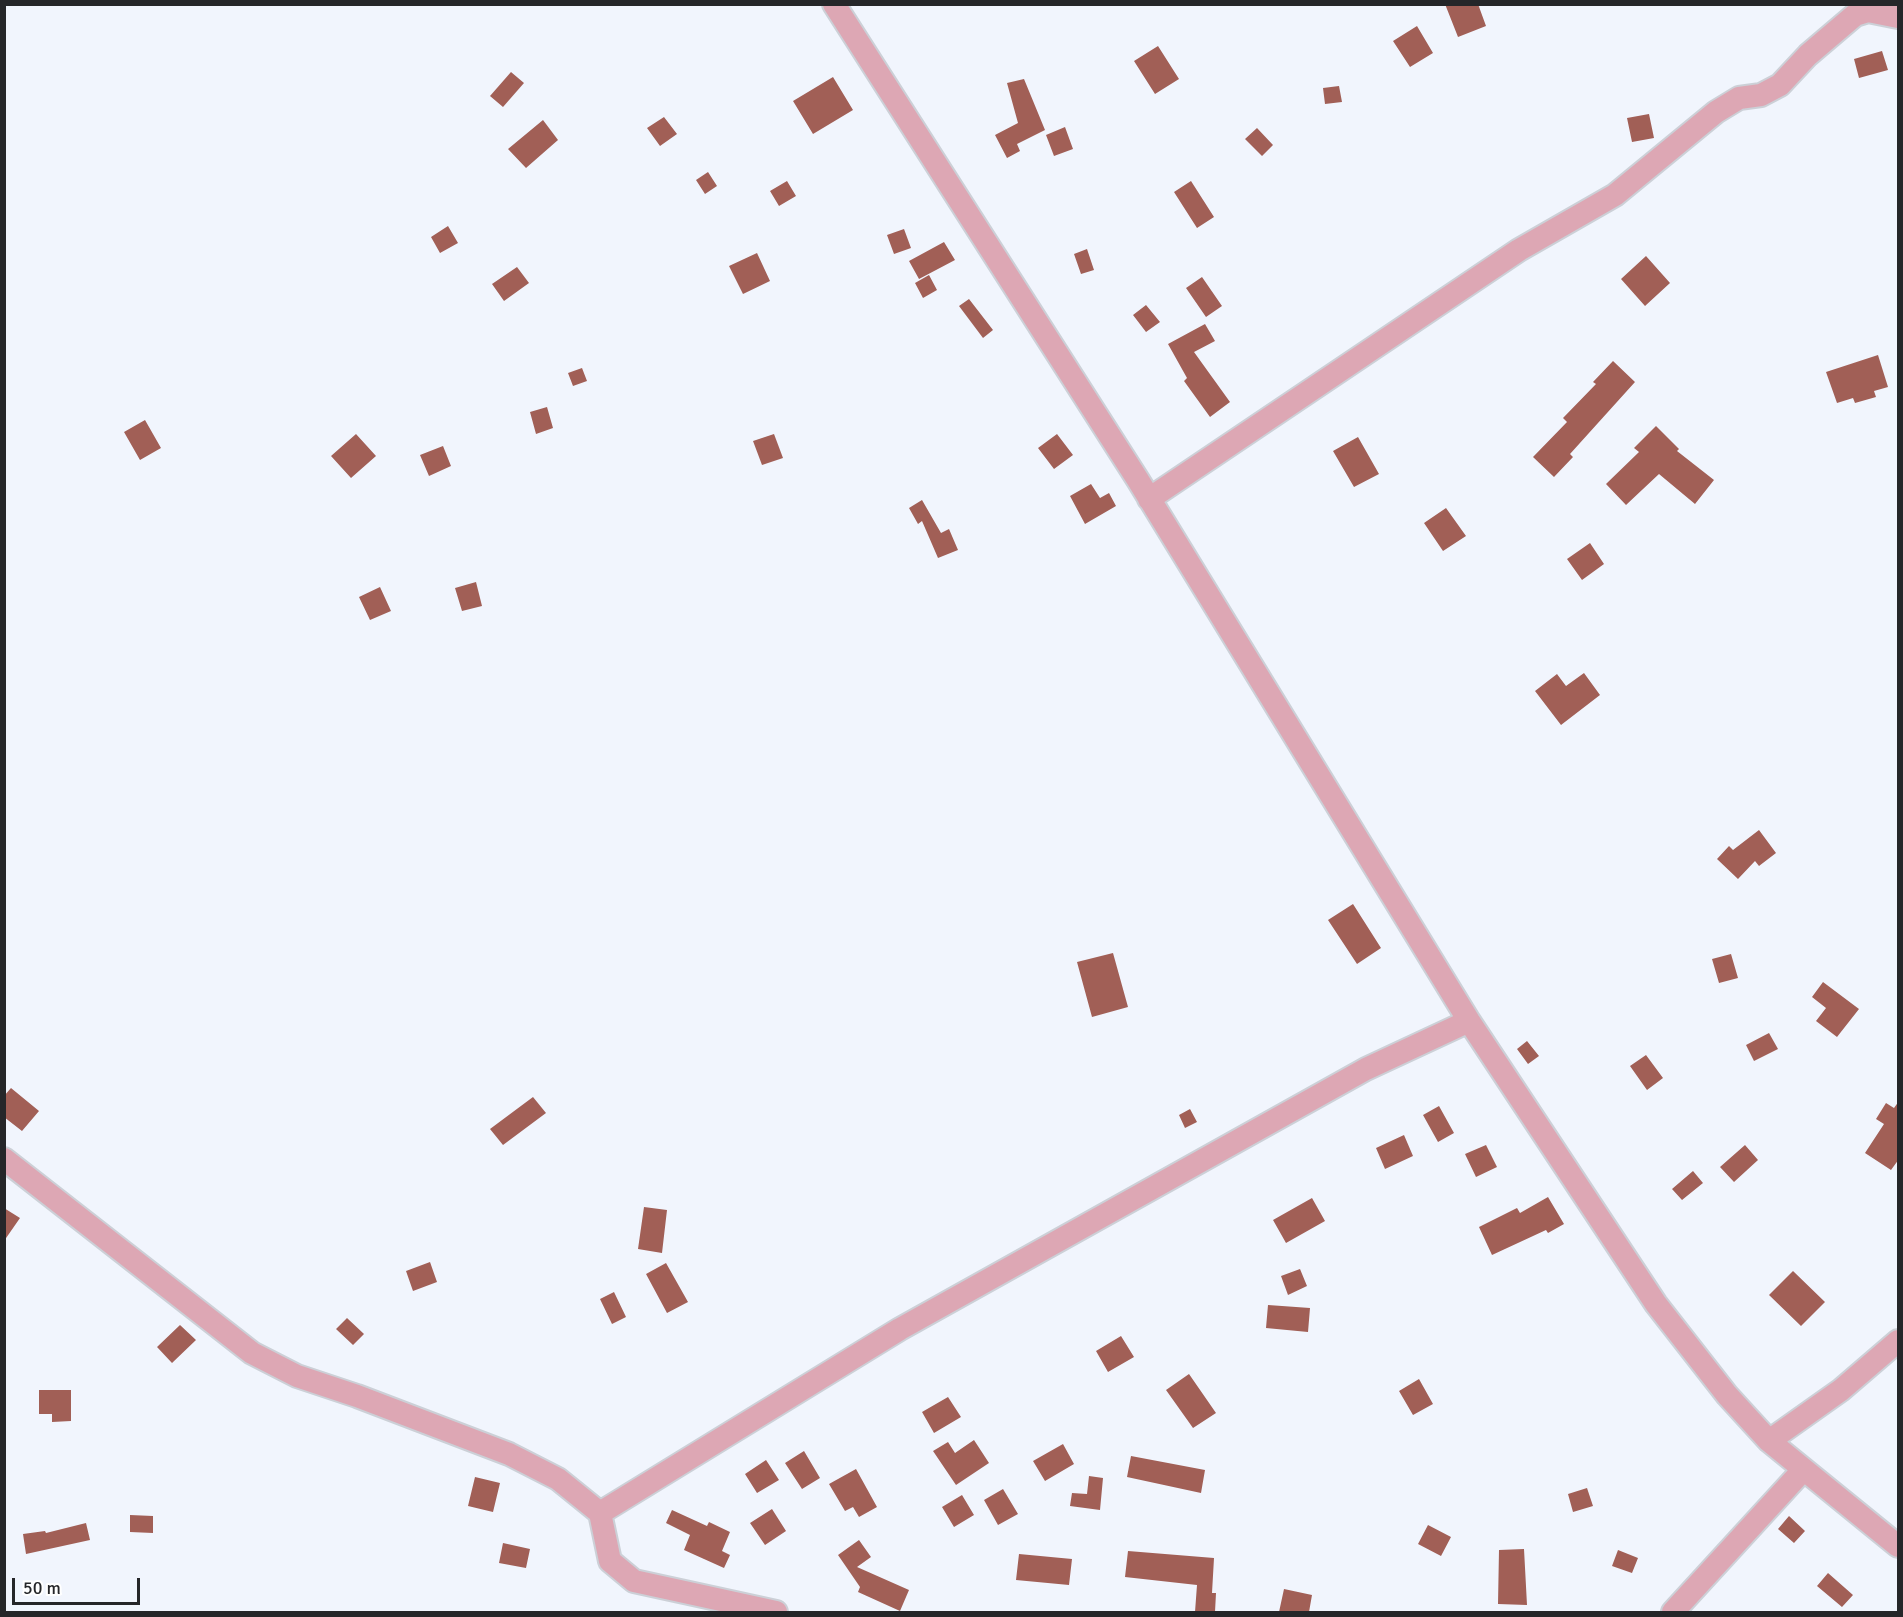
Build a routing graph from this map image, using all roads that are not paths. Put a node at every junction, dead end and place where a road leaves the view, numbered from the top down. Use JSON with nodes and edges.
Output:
{"nodes":[{"id":1,"x":834,"y":4,"type":"edge"},
{"id":2,"x":1899,"y":17,"type":"edge"},
{"id":3,"x":1149,"y":499,"type":"junction"},
{"id":4,"x":1469,"y":1021,"type":"junction"},
{"id":5,"x":4,"y":1159,"type":"edge"},
{"id":6,"x":1899,"y":1341,"type":"edge"},
{"id":7,"x":1769,"y":1441,"type":"junction"},
{"id":8,"x":1803,"y":1470,"type":"junction"},
{"id":9,"x":600,"y":1513,"type":"junction"},
{"id":10,"x":1899,"y":1546,"type":"edge"},
{"id":11,"x":776,"y":1612,"type":"edge"},
{"id":12,"x":1673,"y":1612,"type":"edge"}],
"edges":[{"from":1,"to":3,"type":"street"},
{"from":2,"to":3,"type":"street"},
{"from":3,"to":4,"type":"street"},
{"from":4,"to":7,"type":"street"},
{"from":4,"to":9,"type":"street"},
{"from":5,"to":9,"type":"street"},
{"from":6,"to":7,"type":"street"},
{"from":7,"to":8,"type":"street"},
{"from":8,"to":10,"type":"street"},
{"from":8,"to":12,"type":"street"},
{"from":9,"to":11,"type":"street"}]}
